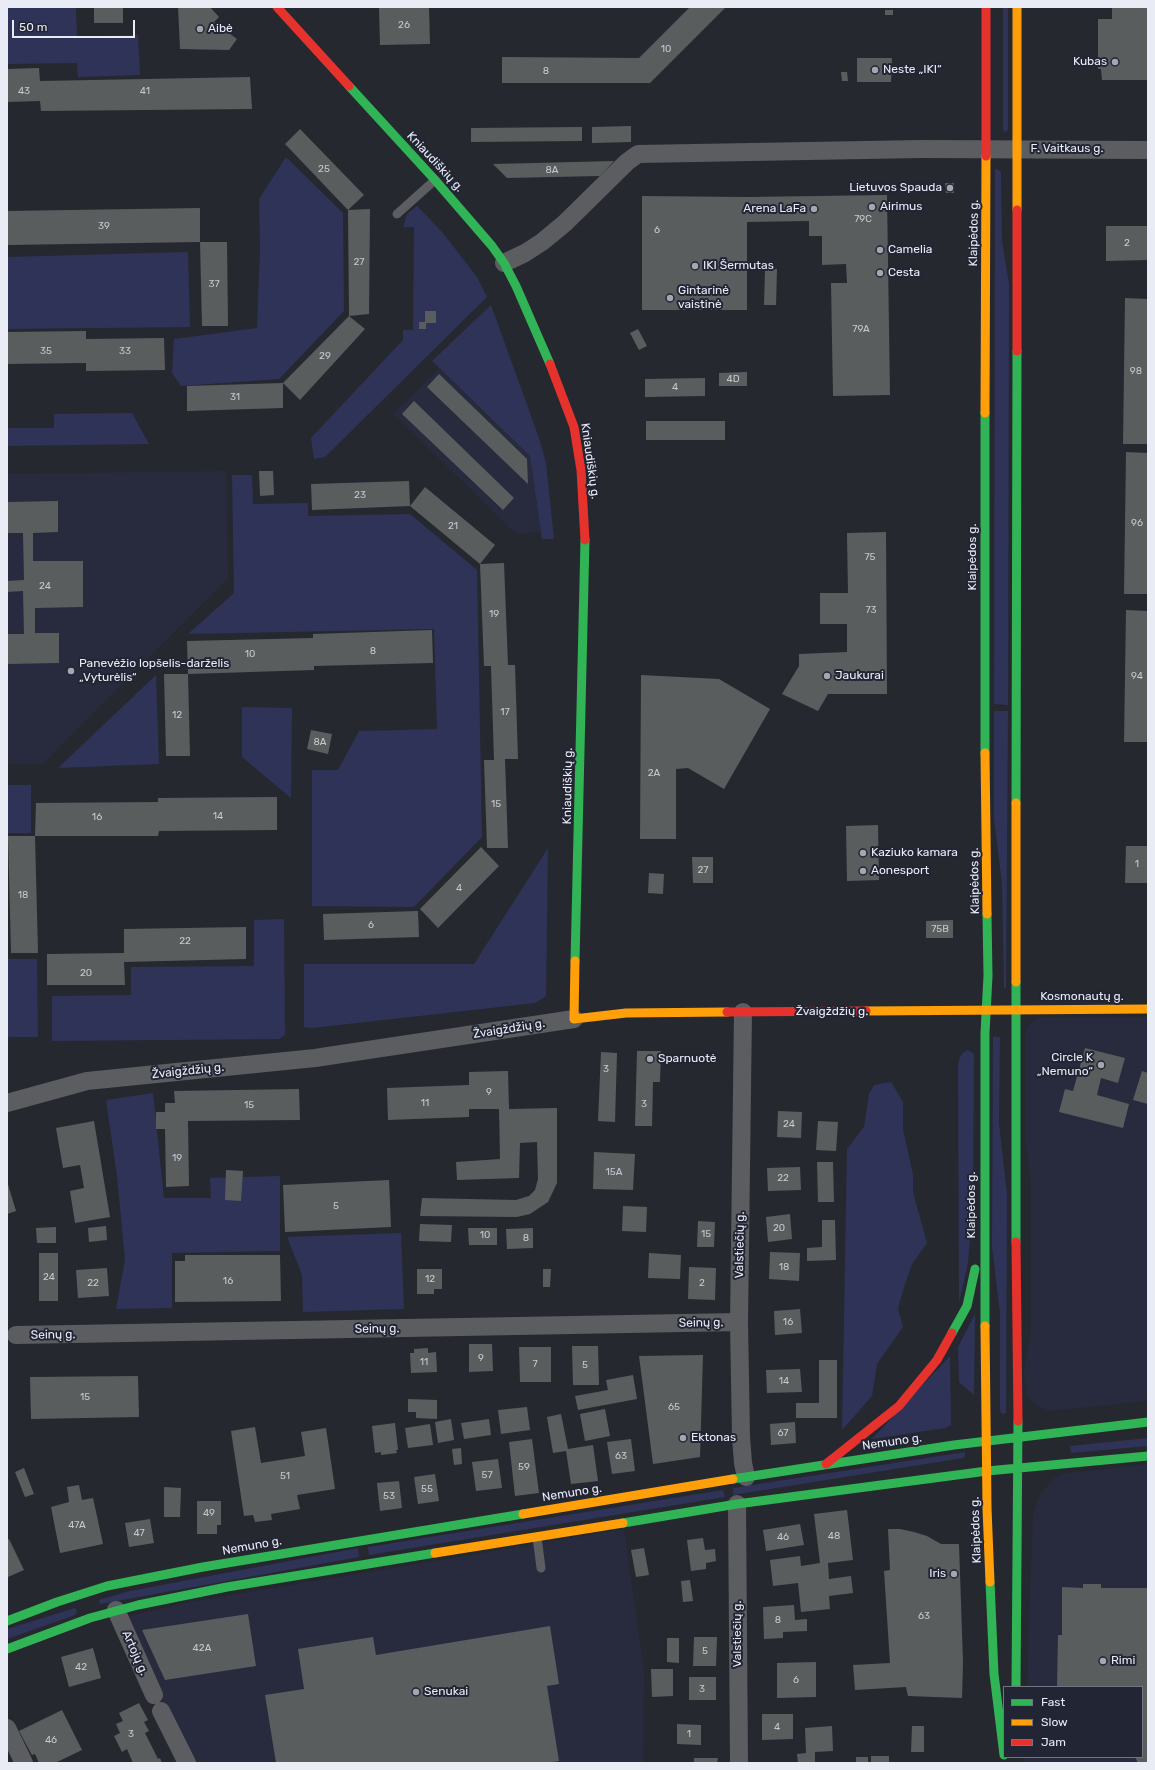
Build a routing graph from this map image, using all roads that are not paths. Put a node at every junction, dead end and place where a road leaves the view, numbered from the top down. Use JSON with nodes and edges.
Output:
{"nodes":[{"id":1,"x":277,"y":7,"type":"edge"},
{"id":2,"x":986,"y":7,"type":"edge"},
{"id":3,"x":1017,"y":7,"type":"edge"},
{"id":4,"x":1017,"y":149,"type":"junction"},
{"id":5,"x":987,"y":150,"type":"junction"},
{"id":6,"x":1148,"y":150,"type":"edge"},
{"id":7,"x":435,"y":180,"type":"junction"},
{"id":8,"x":397,"y":214,"type":"dead end"},
{"id":9,"x":504,"y":263,"type":"junction"},
{"id":10,"x":1148,"y":1009,"type":"edge"},
{"id":11,"x":986,"y":1010,"type":"junction"},
{"id":12,"x":1017,"y":1010,"type":"junction"},
{"id":13,"x":743,"y":1012,"type":"junction"},
{"id":14,"x":574,"y":1020,"type":"junction"},
{"id":15,"x":7,"y":1103,"type":"edge"},
{"id":16,"x":984,"y":1230,"type":"junction"},
{"id":17,"x":738,"y":1322,"type":"junction"},
{"id":18,"x":16,"y":1335,"type":"dead end"},
{"id":19,"x":1148,"y":1422,"type":"edge"},
{"id":20,"x":1018,"y":1437,"type":"junction"},
{"id":21,"x":987,"y":1441,"type":"junction"},
{"id":22,"x":1148,"y":1456,"type":"edge"},
{"id":23,"x":826,"y":1464,"type":"junction"},
{"id":24,"x":1018,"y":1468,"type":"junction"},
{"id":25,"x":987,"y":1471,"type":"junction"},
{"id":26,"x":746,"y":1477,"type":"junction"},
{"id":27,"x":737,"y":1504,"type":"junction"},
{"id":28,"x":537,"y":1538,"type":"junction"},
{"id":29,"x":541,"y":1568,"type":"dead end"},
{"id":30,"x":83,"y":1593,"type":"junction"},
{"id":31,"x":116,"y":1610,"type":"junction"},
{"id":32,"x":88,"y":1611,"type":"junction"},
{"id":33,"x":7,"y":1621,"type":"edge"},
{"id":34,"x":7,"y":1648,"type":"edge"},
{"id":35,"x":1016,"y":1686,"type":"edge"},
{"id":36,"x":154,"y":1695,"type":"dead end"},
{"id":37,"x":161,"y":1711,"type":"dead end"},
{"id":38,"x":7,"y":1728,"type":"edge"},
{"id":39,"x":1003,"y":1728,"type":"edge"},
{"id":40,"x":24,"y":1763,"type":"edge"},
{"id":41,"x":187,"y":1763,"type":"edge"},
{"id":42,"x":739,"y":1763,"type":"edge"}],
"edges":[{"from":1,"to":7,"type":"main road","name":"Kniaudiškių g."},
{"from":2,"to":5,"type":"main road","name":"Klaipėdos g."},
{"from":3,"to":4,"type":"main road"},
{"from":4,"to":5,"type":"street","name":"F. Vaitkaus g."},
{"from":4,"to":6,"type":"street","name":"F. Vaitkaus g."},
{"from":4,"to":12,"type":"main road"},
{"from":5,"to":9,"type":"street","name":"F. Vaitkaus g."},
{"from":5,"to":11,"type":"main road","name":"Klaipėdos g."},
{"from":7,"to":8,"type":"lane"},
{"from":7,"to":9,"type":"main road","name":"Kniaudiškių g."},
{"from":9,"to":14,"type":"main road","name":"Kniaudiškių g."},
{"from":10,"to":12,"type":"main road","name":"Kosmonautų g."},
{"from":11,"to":12,"type":"main road","name":"Žvaigždžių g."},
{"from":11,"to":13,"type":"main road","name":"Žvaigždžių g."},
{"from":11,"to":16,"type":"main road","name":"Klaipėdos g."},
{"from":12,"to":20,"type":"main road"},
{"from":13,"to":14,"type":"main road","name":"Žvaigždžių g."},
{"from":13,"to":17,"type":"street","name":"Valstiečių g."},
{"from":14,"to":15,"type":"street","name":"Žvaigždžių g."},
{"from":16,"to":21,"type":"main road","name":"Klaipėdos g."},
{"from":16,"to":23,"type":"main road"},
{"from":17,"to":18,"type":"street","name":"Seinų g."},
{"from":17,"to":26,"type":"street","name":"Valstiečių g."},
{"from":19,"to":20,"type":"main road","name":"Nemuno g."},
{"from":20,"to":21,"type":"main road","name":"Nemuno g."},
{"from":20,"to":24,"type":"main road"},
{"from":21,"to":23,"type":"main road","name":"Nemuno g."},
{"from":21,"to":25,"type":"main road","name":"Klaipėdos g."},
{"from":22,"to":24,"type":"main road"},
{"from":23,"to":26,"type":"main road","name":"Nemuno g."},
{"from":24,"to":25,"type":"main road"},
{"from":24,"to":35,"type":"main road"},
{"from":25,"to":27,"type":"main road"},
{"from":25,"to":39,"type":"main road","name":"Klaipėdos g."},
{"from":26,"to":30,"type":"main road","name":"Nemuno g."},
{"from":27,"to":28,"type":"main road"},
{"from":27,"to":42,"type":"street","name":"Valstiečių g."},
{"from":28,"to":29,"type":"lane"},
{"from":28,"to":31,"type":"main road"},
{"from":30,"to":32,"type":"main road"},
{"from":30,"to":33,"type":"main road","name":"Nemuno g."},
{"from":31,"to":32,"type":"main road"},
{"from":31,"to":36,"type":"street","name":"Artojų g."},
{"from":32,"to":34,"type":"main road"},
{"from":37,"to":41,"type":"street"},
{"from":38,"to":40,"type":"street"}]}
